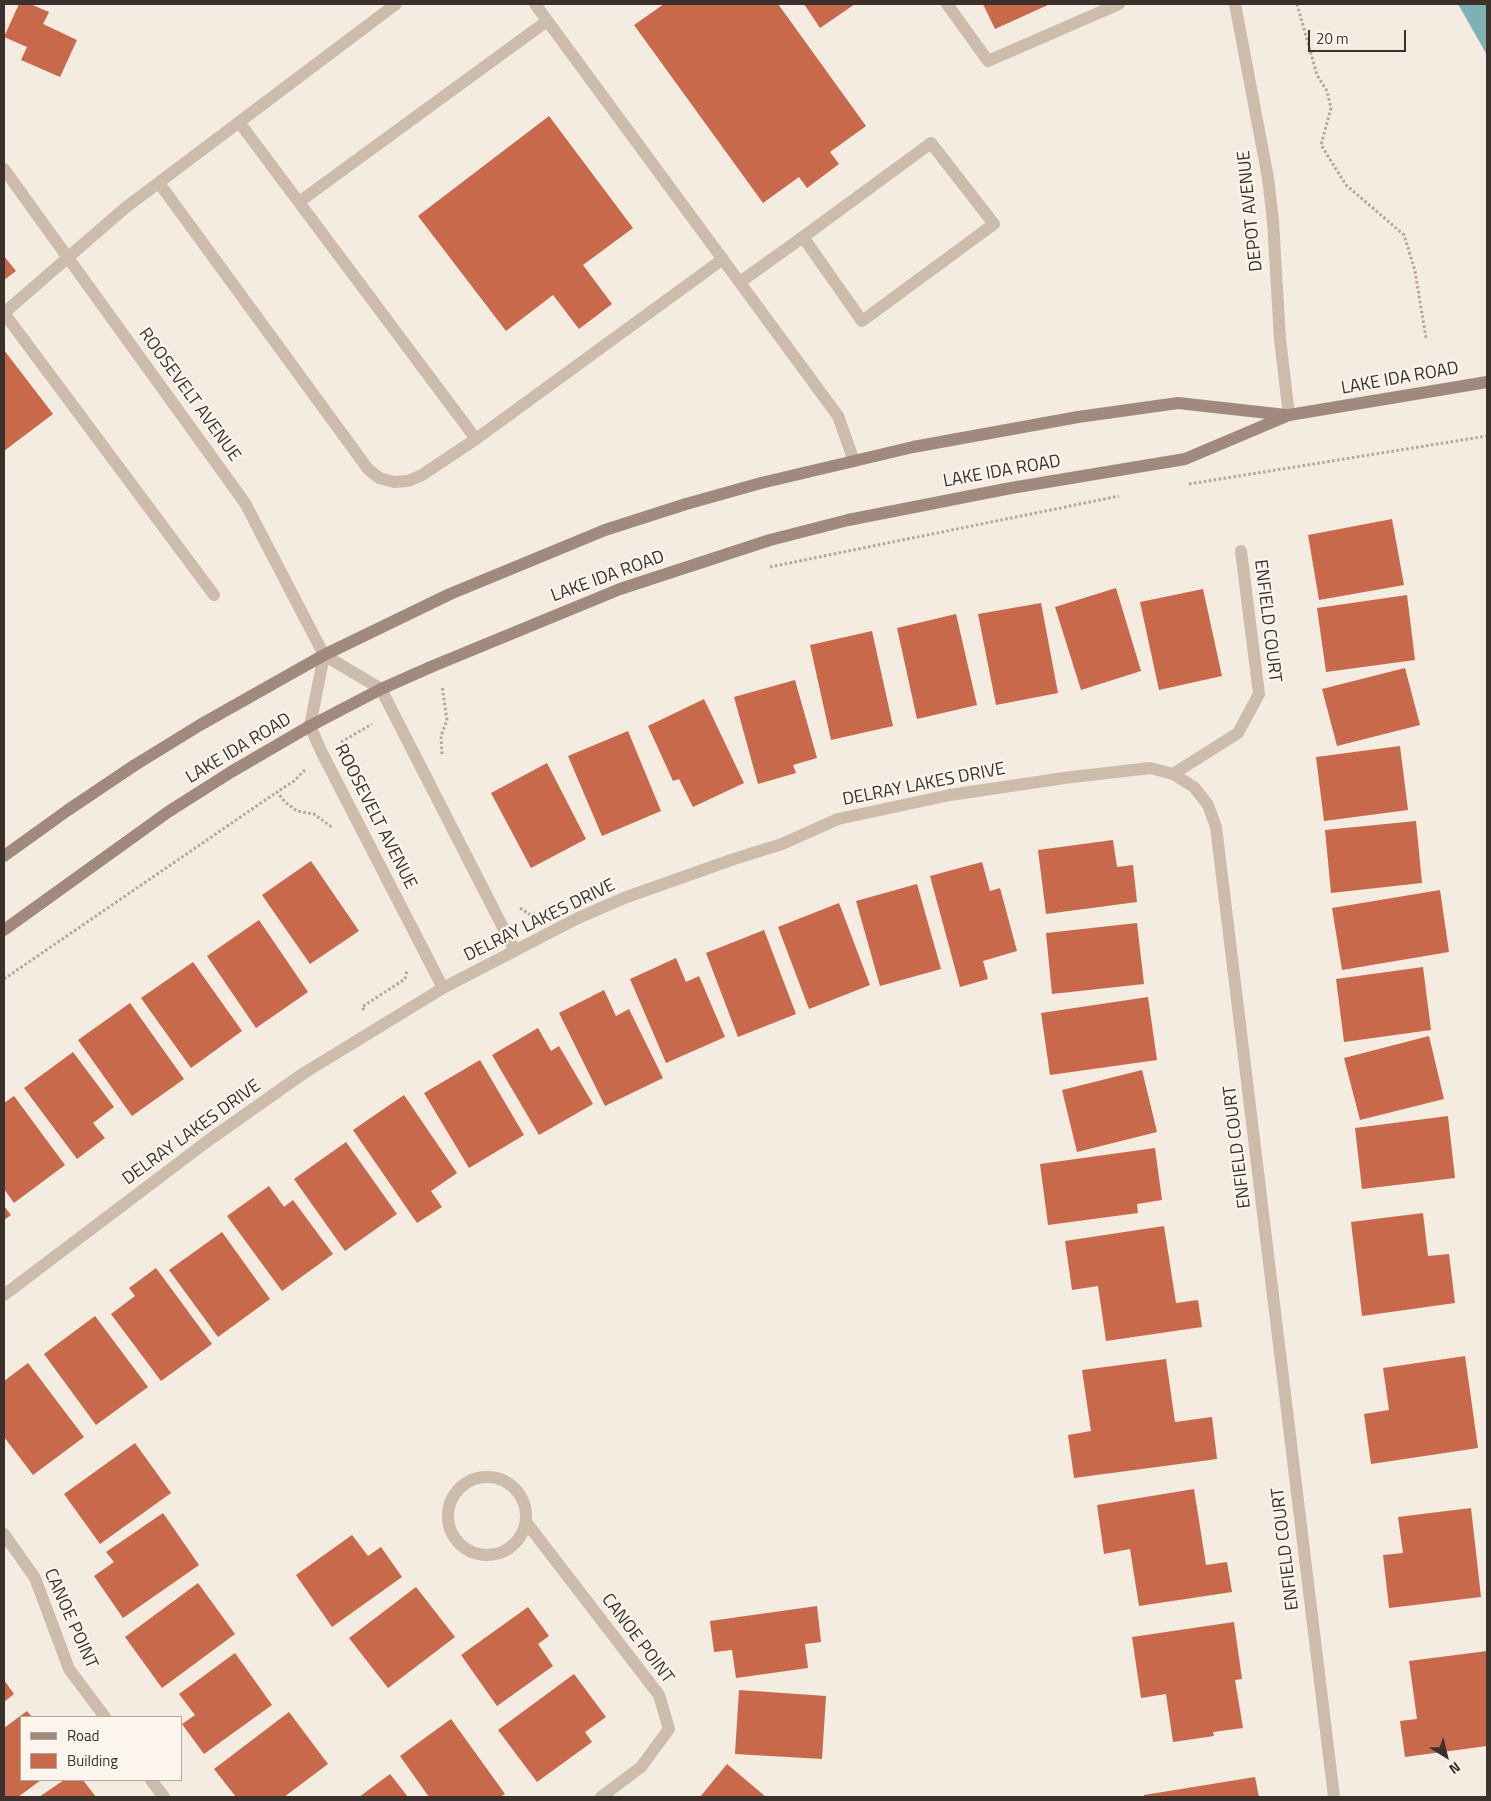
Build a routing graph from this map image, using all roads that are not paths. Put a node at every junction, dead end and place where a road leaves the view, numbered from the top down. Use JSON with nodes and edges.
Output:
{"nodes":[{"id":1,"x":396,"y":4,"type":"edge"},
{"id":2,"x":535,"y":4,"type":"edge"},
{"id":3,"x":947,"y":4,"type":"edge"},
{"id":4,"x":1119,"y":4,"type":"edge"},
{"id":5,"x":1235,"y":4,"type":"edge"},
{"id":6,"x":547,"y":21,"type":"junction"},
{"id":7,"x":240,"y":122,"type":"junction"},
{"id":8,"x":4,"y":169,"type":"edge"},
{"id":9,"x":158,"y":183,"type":"junction"},
{"id":10,"x":299,"y":202,"type":"junction"},
{"id":11,"x":803,"y":237,"type":"junction"},
{"id":12,"x":68,"y":257,"type":"junction"},
{"id":13,"x":723,"y":259,"type":"junction"},
{"id":14,"x":740,"y":282,"type":"junction"},
{"id":15,"x":1487,"y":382,"type":"edge"},
{"id":16,"x":1289,"y":416,"type":"junction"},
{"id":17,"x":476,"y":439,"type":"junction"},
{"id":18,"x":854,"y":461,"type":"junction"},
{"id":19,"x":1241,"y":551,"type":"dead end"},
{"id":20,"x":214,"y":595,"type":"dead end"},
{"id":21,"x":324,"y":655,"type":"junction"},
{"id":22,"x":381,"y":689,"type":"junction"},
{"id":23,"x":310,"y":726,"type":"junction"},
{"id":24,"x":1172,"y":774,"type":"junction"},
{"id":25,"x":4,"y":856,"type":"edge"},
{"id":26,"x":4,"y":930,"type":"edge"},
{"id":27,"x":514,"y":951,"type":"junction"},
{"id":28,"x":443,"y":988,"type":"junction"},
{"id":29,"x":4,"y":1296,"type":"edge"},
{"id":30,"x":526,"y":1522,"type":"junction"},
{"id":31,"x":4,"y":1534,"type":"edge"},
{"id":32,"x":104,"y":1716,"type":"edge"},
{"id":33,"x":152,"y":1781,"type":"edge"},
{"id":34,"x":164,"y":1797,"type":"edge"},
{"id":35,"x":601,"y":1797,"type":"edge"},
{"id":36,"x":1334,"y":1797,"type":"edge"}],
"edges":[{"from":1,"to":7,"type":"street"},
{"from":2,"to":6,"type":"street"},
{"from":3,"to":4,"type":"street"},
{"from":5,"to":16,"type":"street","name":"DEPOT AVENUE"},
{"from":6,"to":10,"type":"street"},
{"from":6,"to":13,"type":"street"},
{"from":7,"to":9,"type":"street"},
{"from":7,"to":10,"type":"street"},
{"from":8,"to":12,"type":"street","name":"ROOSEVELT AVENUE"},
{"from":9,"to":12,"type":"street"},
{"from":9,"to":17,"type":"street"},
{"from":10,"to":17,"type":"street"},
{"from":11,"to":11,"type":"street"},
{"from":11,"to":14,"type":"street"},
{"from":12,"to":20,"type":"street"},
{"from":12,"to":21,"type":"street","name":"ROOSEVELT AVENUE"},
{"from":13,"to":14,"type":"street"},
{"from":13,"to":17,"type":"street"},
{"from":14,"to":18,"type":"street"},
{"from":15,"to":16,"type":"street","name":"LAKE IDA ROAD"},
{"from":16,"to":18,"type":"street","name":"LAKE IDA ROAD"},
{"from":16,"to":22,"type":"street","name":"LAKE IDA ROAD"},
{"from":18,"to":21,"type":"street","name":"LAKE IDA ROAD"},
{"from":19,"to":24,"type":"street","name":"ENFIELD COURT"},
{"from":21,"to":22,"type":"street"},
{"from":21,"to":23,"type":"street"},
{"from":21,"to":25,"type":"street","name":"LAKE IDA ROAD"},
{"from":22,"to":23,"type":"street","name":"LAKE IDA ROAD"},
{"from":22,"to":27,"type":"street"},
{"from":23,"to":26,"type":"street","name":"LAKE IDA ROAD"},
{"from":23,"to":28,"type":"street","name":"ROOSEVELT AVENUE"},
{"from":24,"to":27,"type":"street","name":"DELRAY LAKES DRIVE"},
{"from":24,"to":36,"type":"street","name":"ENFIELD COURT"},
{"from":27,"to":28,"type":"street","name":"DELRAY LAKES DRIVE"},
{"from":28,"to":29,"type":"street","name":"DELRAY LAKES DRIVE"},
{"from":30,"to":30,"type":"street","name":"CANOE POINT"},
{"from":30,"to":35,"type":"street","name":"CANOE POINT"},
{"from":31,"to":32,"type":"street","name":"CANOE POINT"},
{"from":33,"to":34,"type":"street"}]}
